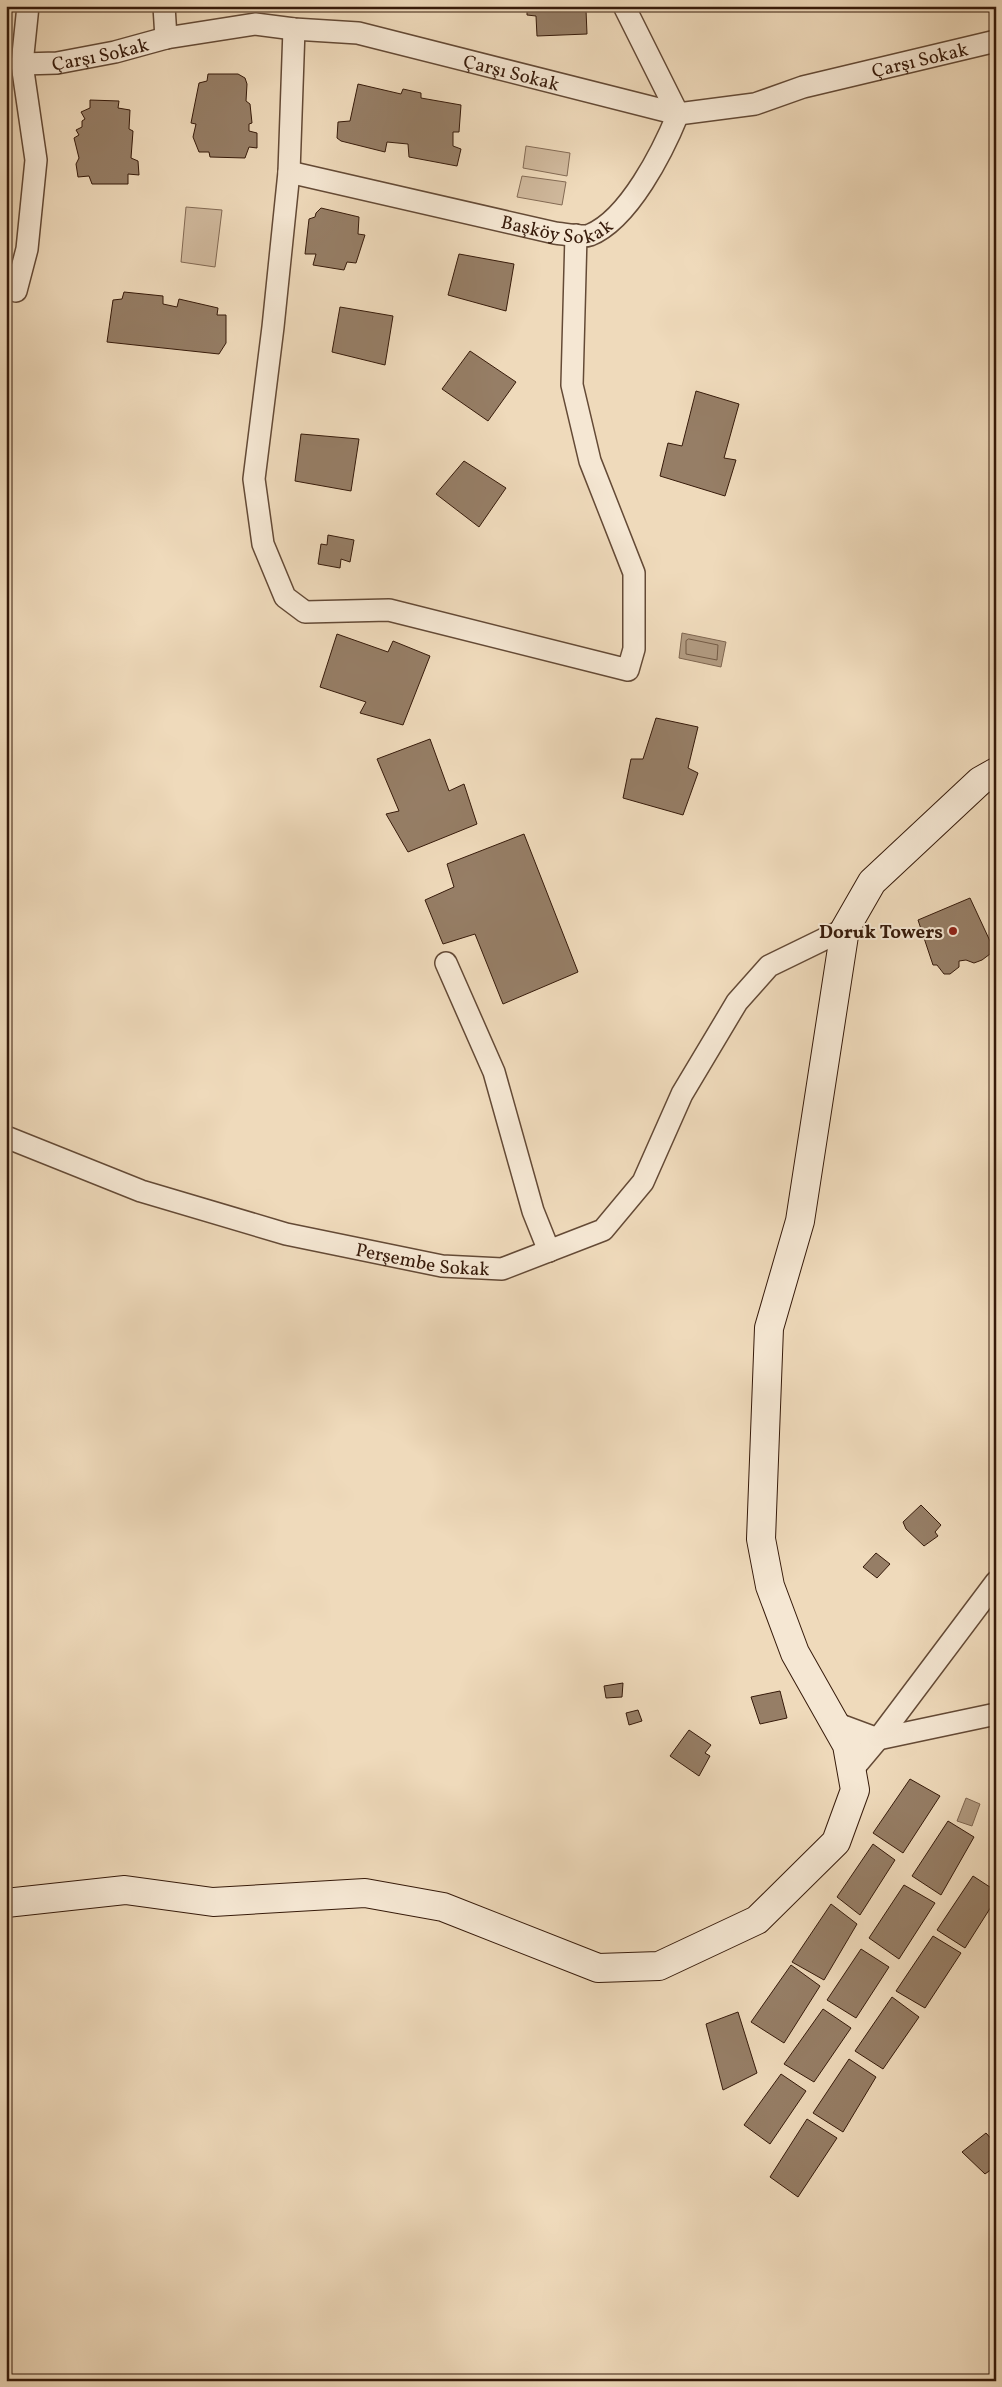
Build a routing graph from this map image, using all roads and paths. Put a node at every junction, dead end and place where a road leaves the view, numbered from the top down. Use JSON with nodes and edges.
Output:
{"nodes":[{"id":1,"x":28,"y":6,"type":"edge"},
{"id":2,"x":164,"y":6,"type":"edge"},
{"id":3,"x":624,"y":6,"type":"edge"},
{"id":4,"x":294,"y":29,"type":"junction"},
{"id":5,"x":166,"y":38,"type":"junction"},
{"id":6,"x":996,"y":41,"type":"edge"},
{"id":7,"x":22,"y":64,"type":"junction"},
{"id":8,"x":678,"y":114,"type":"junction"},
{"id":9,"x":289,"y":172,"type":"junction"},
{"id":10,"x":576,"y":234,"type":"junction"},
{"id":11,"x":16,"y":291,"type":"dead end"},
{"id":12,"x":996,"y":772,"type":"edge"},
{"id":13,"x":845,"y":929,"type":"junction"},
{"id":14,"x":446,"y":963,"type":"dead end"},
{"id":15,"x":6,"y":1137,"type":"edge"},
{"id":16,"x":549,"y":1251,"type":"junction"},
{"id":17,"x":996,"y":1582,"type":"edge"},
{"id":18,"x":996,"y":1714,"type":"edge"},
{"id":19,"x":835,"y":1723,"type":"junction"},
{"id":20,"x":878,"y":1739,"type":"junction"},
{"id":21,"x":852,"y":1770,"type":"junction"},
{"id":22,"x":6,"y":1903,"type":"edge"}],
"edges":[{"from":1,"to":7,"type":"street"},
{"from":2,"to":5,"type":"street"},
{"from":3,"to":8,"type":"street"},
{"from":4,"to":5,"type":"street","name":"Çarşı Sokak"},
{"from":4,"to":8,"type":"street","name":"Çarşı Sokak"},
{"from":4,"to":9,"type":"street"},
{"from":5,"to":7,"type":"street","name":"Çarşı Sokak"},
{"from":6,"to":8,"type":"street","name":"Çarşı Sokak"},
{"from":7,"to":11,"type":"street"},
{"from":8,"to":10,"type":"street","name":"Başköy Sokak"},
{"from":9,"to":10,"type":"street","name":"Başköy Sokak"},
{"from":9,"to":10,"type":"street"},
{"from":12,"to":13,"type":"street"},
{"from":13,"to":16,"type":"street","name":"Perşembe Sokak"},
{"from":13,"to":19,"type":"street"},
{"from":14,"to":16,"type":"street"},
{"from":15,"to":16,"type":"street","name":"Perşembe Sokak"},
{"from":17,"to":20,"type":"street"},
{"from":18,"to":20,"type":"street"},
{"from":19,"to":20,"type":"street"},
{"from":19,"to":21,"type":"street"},
{"from":20,"to":21,"type":"street"},
{"from":21,"to":22,"type":"street"}]}
